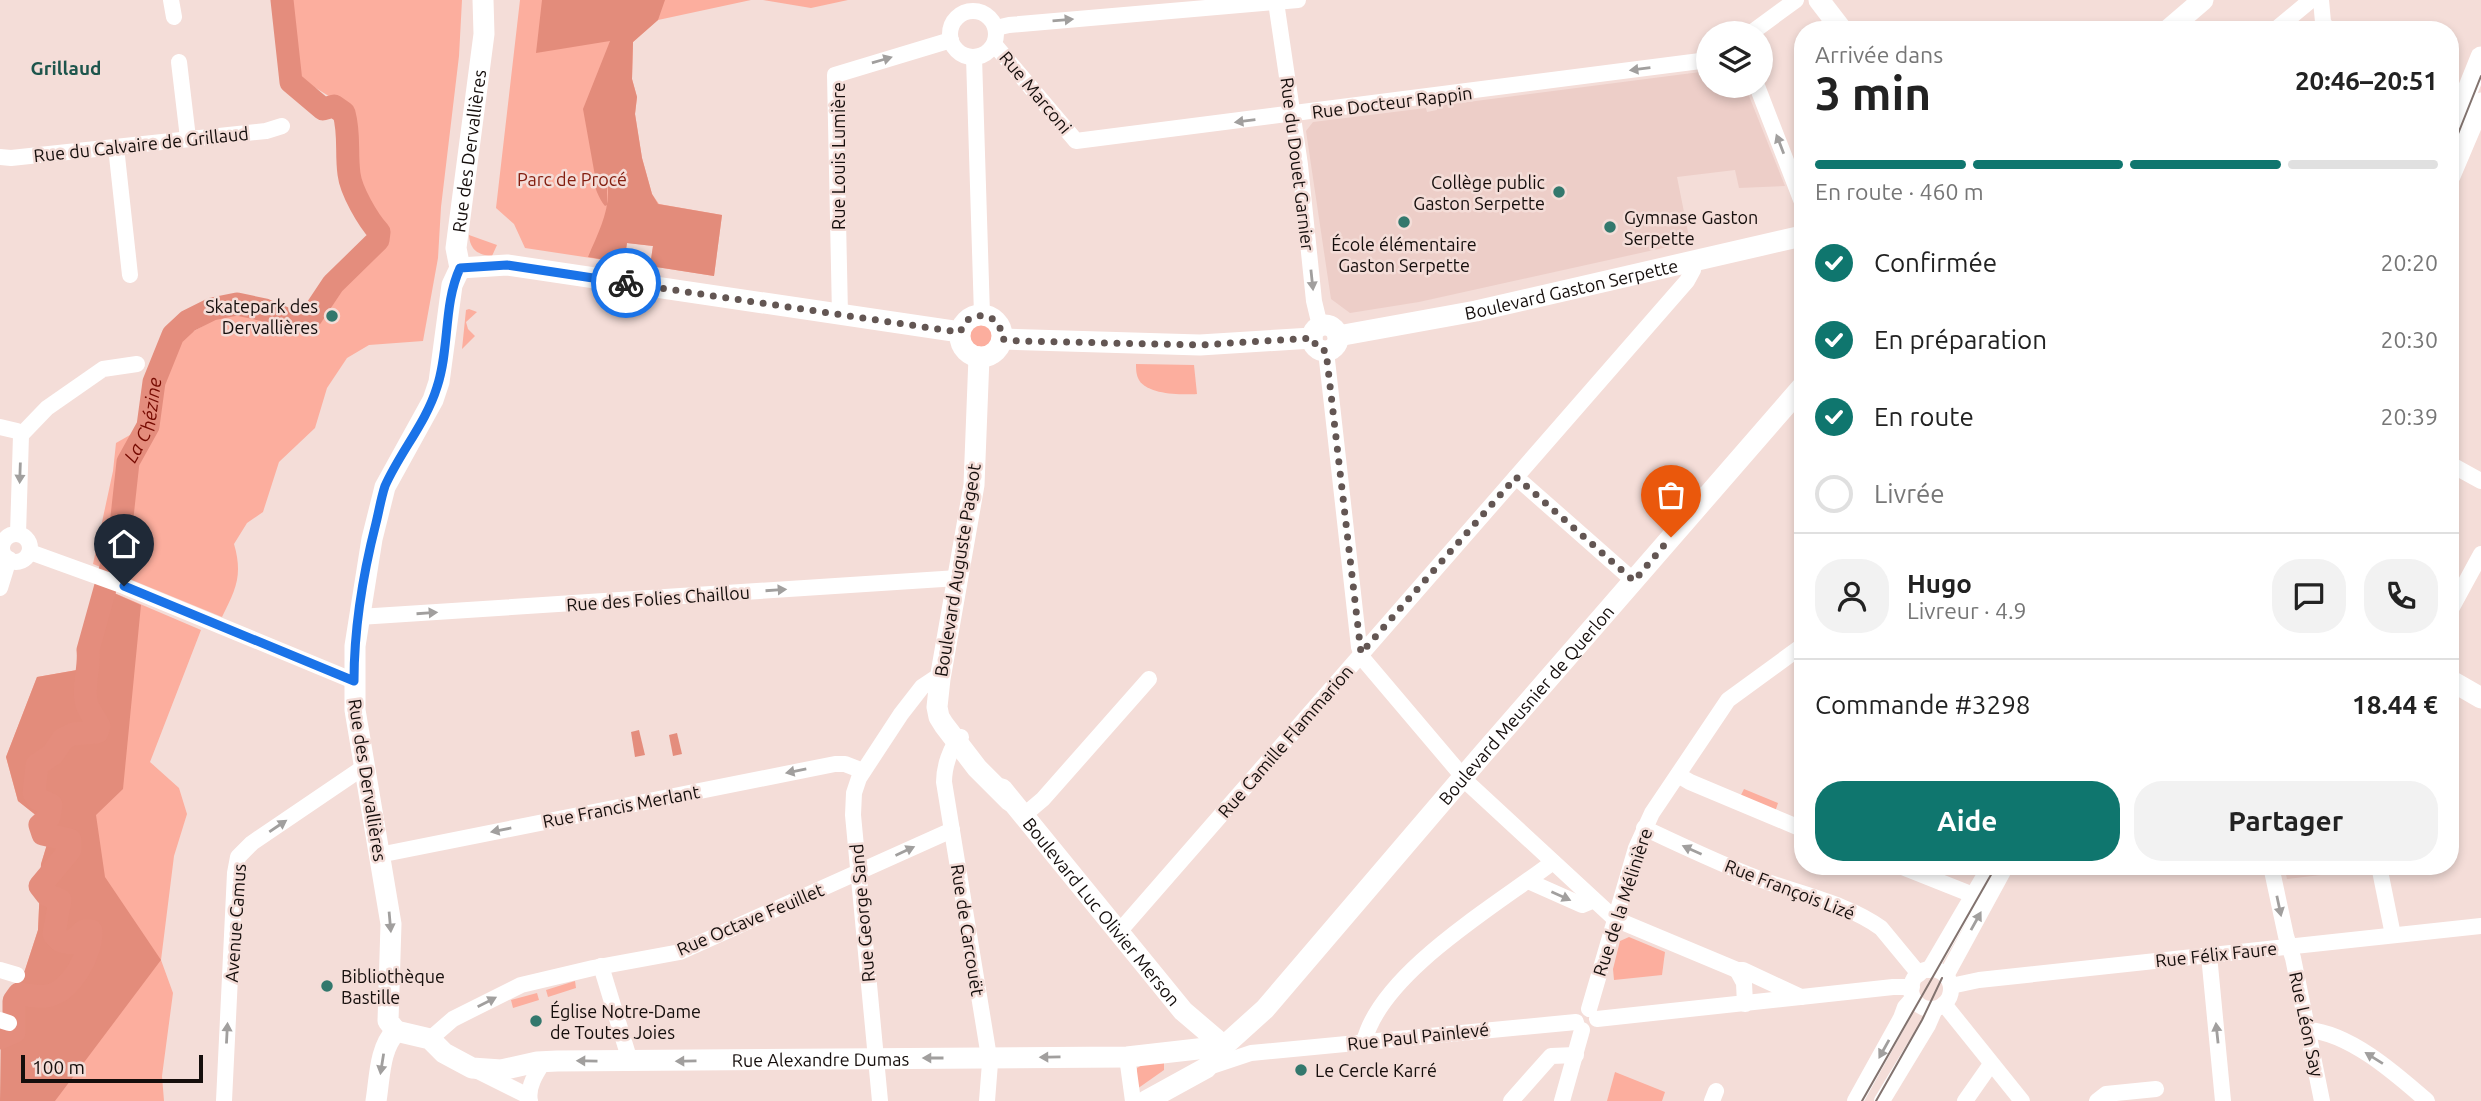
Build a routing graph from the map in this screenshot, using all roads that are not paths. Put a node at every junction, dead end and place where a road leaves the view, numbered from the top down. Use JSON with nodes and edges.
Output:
{"nodes":[{"id":1,"x":171,"y":0,"type":"edge"},
{"id":2,"x":483,"y":0,"type":"edge"},
{"id":3,"x":1298,"y":0,"type":"edge"},
{"id":4,"x":1796,"y":0,"type":"edge"},
{"id":5,"x":1819,"y":0,"type":"edge"},
{"id":6,"x":1831,"y":0,"type":"edge"},
{"id":7,"x":2203,"y":0,"type":"edge"},
{"id":8,"x":2312,"y":0,"type":"edge"},
{"id":9,"x":2321,"y":0,"type":"edge"},
{"id":10,"x":1276,"y":2,"type":"junction"},
{"id":11,"x":978,"y":6,"type":"edge"},
{"id":12,"x":174,"y":17,"type":"dead end"},
{"id":13,"x":1761,"y":21,"type":"edge"},
{"id":14,"x":1835,"y":21,"type":"edge"},
{"id":15,"x":1844,"y":21,"type":"edge"},
{"id":16,"x":2178,"y":21,"type":"edge"},
{"id":17,"x":2286,"y":21,"type":"edge"},
{"id":18,"x":2323,"y":21,"type":"edge"},
{"id":19,"x":995,"y":36,"type":"junction"},
{"id":20,"x":951,"y":40,"type":"junction"},
{"id":21,"x":974,"y":57,"type":"junction"},
{"id":22,"x":2481,"y":57,"type":"edge"},
{"id":23,"x":178,"y":62,"type":"dead end"},
{"id":24,"x":1696,"y":62,"type":"edge"},
{"id":25,"x":1762,"y":98,"type":"edge"},
{"id":26,"x":2481,"y":103,"type":"edge"},
{"id":27,"x":2459,"y":112,"type":"edge"},
{"id":28,"x":1293,"y":115,"type":"junction"},
{"id":29,"x":282,"y":126,"type":"dead end"},
{"id":30,"x":188,"y":138,"type":"junction"},
{"id":31,"x":1076,"y":141,"type":"joint"},
{"id":32,"x":116,"y":147,"type":"junction"},
{"id":33,"x":2459,"y":155,"type":"edge"},
{"id":34,"x":0,"y":157,"type":"edge"},
{"id":35,"x":1794,"y":181,"type":"edge"},
{"id":36,"x":1794,"y":238,"type":"edge"},
{"id":37,"x":1694,"y":261,"type":"junction"},
{"id":38,"x":460,"y":268,"type":"junction"},
{"id":39,"x":130,"y":275,"type":"dead end"},
{"id":40,"x":840,"y":315,"type":"junction"},
{"id":41,"x":982,"y":315,"type":"junction"},
{"id":42,"x":960,"y":332,"type":"junction"},
{"id":43,"x":1324,"y":338,"type":"junction"},
{"id":44,"x":1002,"y":339,"type":"junction"},
{"id":45,"x":979,"y":357,"type":"junction"},
{"id":46,"x":137,"y":364,"type":"dead end"},
{"id":47,"x":1794,"y":396,"type":"edge"},
{"id":48,"x":0,"y":426,"type":"edge"},
{"id":49,"x":21,"y":435,"type":"junction"},
{"id":50,"x":2459,"y":469,"type":"edge"},
{"id":51,"x":1516,"y":477,"type":"junction"},
{"id":52,"x":2481,"y":481,"type":"edge"},
{"id":53,"x":18,"y":534,"type":"junction"},
{"id":54,"x":4,"y":549,"type":"edge"},
{"id":55,"x":30,"y":552,"type":"junction"},
{"id":56,"x":2481,"y":554,"type":"edge"},
{"id":57,"x":958,"y":578,"type":"junction"},
{"id":58,"x":1634,"y":581,"type":"junction"},
{"id":59,"x":0,"y":588,"type":"edge"},
{"id":60,"x":2459,"y":594,"type":"edge"},
{"id":61,"x":359,"y":617,"type":"junction"},
{"id":62,"x":1794,"y":652,"type":"edge"},
{"id":63,"x":1361,"y":653,"type":"junction"},
{"id":64,"x":1149,"y":678,"type":"dead end"},
{"id":65,"x":940,"y":679,"type":"junction"},
{"id":66,"x":354,"y":681,"type":"junction"},
{"id":67,"x":2459,"y":685,"type":"edge"},
{"id":68,"x":2481,"y":698,"type":"edge"},
{"id":69,"x":935,"y":711,"type":"junction"},
{"id":70,"x":889,"y":735,"type":"junction"},
{"id":71,"x":959,"y":746,"type":"junction"},
{"id":72,"x":364,"y":767,"type":"junction"},
{"id":73,"x":863,"y":771,"type":"junction"},
{"id":74,"x":1678,"y":775,"type":"junction"},
{"id":75,"x":1462,"y":778,"type":"junction"},
{"id":76,"x":1017,"y":808,"type":"junction"},
{"id":77,"x":1794,"y":826,"type":"edge"},
{"id":78,"x":1644,"y":828,"type":"junction"},
{"id":79,"x":952,"y":830,"type":"junction"},
{"id":80,"x":379,"y":855,"type":"junction"},
{"id":81,"x":1553,"y":862,"type":"junction"},
{"id":82,"x":858,"y":872,"type":"junction"},
{"id":83,"x":1923,"y":875,"type":"edge"},
{"id":84,"x":1985,"y":875,"type":"edge"},
{"id":85,"x":2002,"y":875,"type":"edge"},
{"id":86,"x":2273,"y":875,"type":"edge"},
{"id":87,"x":2381,"y":875,"type":"edge"},
{"id":88,"x":1528,"y":881,"type":"junction"},
{"id":89,"x":1973,"y":895,"type":"junction"},
{"id":90,"x":1594,"y":900,"type":"junction"},
{"id":91,"x":1615,"y":919,"type":"junction"},
{"id":92,"x":2481,"y":926,"type":"edge"},
{"id":93,"x":1118,"y":933,"type":"junction"},
{"id":94,"x":2393,"y":935,"type":"junction"},
{"id":95,"x":2289,"y":946,"type":"junction"},
{"id":96,"x":2209,"y":955,"type":"junction"},
{"id":97,"x":601,"y":967,"type":"junction"},
{"id":98,"x":0,"y":970,"type":"edge"},
{"id":99,"x":1737,"y":970,"type":"junction"},
{"id":100,"x":17,"y":975,"type":"dead end"},
{"id":101,"x":1949,"y":981,"type":"junction"},
{"id":102,"x":1918,"y":982,"type":"junction"},
{"id":103,"x":1801,"y":998,"type":"junction"},
{"id":104,"x":1745,"y":1004,"type":"junction"},
{"id":105,"x":1940,"y":1007,"type":"junction"},
{"id":106,"x":1593,"y":1014,"type":"junction"},
{"id":107,"x":1194,"y":1022,"type":"junction"},
{"id":108,"x":1250,"y":1024,"type":"junction"},
{"id":109,"x":1579,"y":1026,"type":"junction"},
{"id":110,"x":2308,"y":1030,"type":"junction"},
{"id":111,"x":396,"y":1031,"type":"junction"},
{"id":112,"x":430,"y":1039,"type":"junction"},
{"id":113,"x":1364,"y":1042,"type":"junction"},
{"id":114,"x":1224,"y":1046,"type":"junction"},
{"id":115,"x":1194,"y":1050,"type":"junction"},
{"id":116,"x":1256,"y":1053,"type":"junction"},
{"id":117,"x":1576,"y":1055,"type":"junction"},
{"id":118,"x":1127,"y":1057,"type":"junction"},
{"id":119,"x":876,"y":1058,"type":"junction"},
{"id":120,"x":989,"y":1058,"type":"junction"},
{"id":121,"x":544,"y":1061,"type":"junction"},
{"id":122,"x":630,"y":1061,"type":"junction"},
{"id":123,"x":1991,"y":1064,"type":"junction"},
{"id":124,"x":472,"y":1068,"type":"junction"},
{"id":125,"x":1206,"y":1068,"type":"junction"},
{"id":126,"x":2156,"y":1089,"type":"dead end"},
{"id":127,"x":1152,"y":1097,"type":"edge"},
{"id":128,"x":529,"y":1099,"type":"edge"},
{"id":129,"x":224,"y":1101,"type":"edge"},
{"id":130,"x":376,"y":1101,"type":"edge"},
{"id":131,"x":880,"y":1101,"type":"edge"},
{"id":132,"x":987,"y":1101,"type":"edge"},
{"id":133,"x":1133,"y":1101,"type":"edge"},
{"id":134,"x":1511,"y":1101,"type":"edge"},
{"id":135,"x":1562,"y":1101,"type":"edge"},
{"id":136,"x":1854,"y":1101,"type":"edge"},
{"id":137,"x":1882,"y":1101,"type":"edge"},
{"id":138,"x":1965,"y":1101,"type":"edge"},
{"id":139,"x":2022,"y":1101,"type":"edge"},
{"id":140,"x":2097,"y":1101,"type":"edge"},
{"id":141,"x":2223,"y":1101,"type":"edge"},
{"id":142,"x":2322,"y":1101,"type":"edge"},
{"id":143,"x":2427,"y":1101,"type":"edge"}],
"edges":[{"from":1,"to":12,"type":"street"},
{"from":2,"to":38,"type":"main road","name":"Rue des Dervallières"},
{"from":3,"to":10,"type":"street"},
{"from":4,"to":13,"type":"street"},
{"from":5,"to":14,"type":"main road"},
{"from":6,"to":15,"type":"main road"},
{"from":7,"to":16,"type":"main road"},
{"from":8,"to":9,"type":"street"},
{"from":8,"to":17,"type":"street"},
{"from":9,"to":18,"type":"street"},
{"from":19,"to":10,"type":"street","one_way":true},
{"from":10,"to":28,"type":"street","name":"Rue du Douet Garnier"},
{"from":11,"to":19,"type":"street"},
{"from":11,"to":20,"type":"street"},
{"from":19,"to":21,"type":"street"},
{"from":19,"to":31,"type":"street","name":"Rue Marconi"},
{"from":20,"to":21,"type":"street"},
{"from":40,"to":20,"type":"street","name":"Rue Louis Lumière","one_way":true},
{"from":21,"to":41,"type":"street"},
{"from":22,"to":27,"type":"main road"},
{"from":23,"to":30,"type":"street"},
{"from":24,"to":28,"type":"street","name":"Rue Docteur Rappin","one_way":true},
{"from":35,"to":25,"type":"street","one_way":true},
{"from":26,"to":33,"type":"main road"},
{"from":28,"to":31,"type":"street","name":"Rue Docteur Rappin","one_way":true},
{"from":28,"to":43,"type":"street","name":"Rue du Douet Garnier","one_way":true},
{"from":29,"to":30,"type":"street","name":"Rue du Calvaire de Grillaud"},
{"from":30,"to":32,"type":"street","name":"Rue du Calvaire de Grillaud"},
{"from":32,"to":34,"type":"street","name":"Rue du Calvaire de Grillaud"},
{"from":32,"to":39,"type":"street"},
{"from":36,"to":37,"type":"main road","name":"Boulevard Gaston Serpette"},
{"from":37,"to":43,"type":"main road","name":"Boulevard Gaston Serpette"},
{"from":37,"to":51,"type":"street","name":"Rue Camille Flammarion"},
{"from":38,"to":40,"type":"main road"},
{"from":38,"to":61,"type":"main road","name":"Rue des Dervallières"},
{"from":40,"to":42,"type":"main road"},
{"from":41,"to":42,"type":"main road"},
{"from":41,"to":44,"type":"main road"},
{"from":42,"to":45,"type":"main road"},
{"from":43,"to":44,"type":"main road","name":"Boulevard Gaston Serpette"},
{"from":43,"to":63,"type":"street","name":"Rue du Douet Garnier"},
{"from":44,"to":45,"type":"main road"},
{"from":45,"to":57,"type":"main road","name":"Boulevard Auguste Pageot"},
{"from":46,"to":49,"type":"street"},
{"from":47,"to":58,"type":"main road","name":"Boulevard Meusnier de Querlon"},
{"from":48,"to":49,"type":"street"},
{"from":49,"to":53,"type":"street","one_way":true},
{"from":50,"to":52,"type":"street"},
{"from":51,"to":58,"type":"street"},
{"from":51,"to":63,"type":"street","name":"Rue Camille Flammarion"},
{"from":53,"to":54,"type":"street"},
{"from":53,"to":55,"type":"street"},
{"from":54,"to":55,"type":"street"},
{"from":54,"to":59,"type":"street"},
{"from":55,"to":66,"type":"street"},
{"from":56,"to":60,"type":"street"},
{"from":61,"to":57,"type":"street","name":"Rue des Folies Chaillou","one_way":true},
{"from":57,"to":65,"type":"main road","name":"Boulevard Auguste Pageot"},
{"from":58,"to":75,"type":"main road","name":"Boulevard Meusnier de Querlon"},
{"from":61,"to":66,"type":"main road","name":"Rue des Dervallières"},
{"from":62,"to":74,"type":"street","name":"Rue de la Mélinière"},
{"from":63,"to":75,"type":"street"},
{"from":63,"to":93,"type":"street","name":"Rue Camille Flammarion"},
{"from":64,"to":76,"type":"street"},
{"from":65,"to":69,"type":"main road","name":"Boulevard Auguste Pageot"},
{"from":65,"to":70,"type":"street","name":"Rue George Sand"},
{"from":66,"to":72,"type":"main road","name":"Rue des Dervallières"},
{"from":67,"to":68,"type":"main road"},
{"from":69,"to":70,"type":"street","name":"Rue George Sand"},
{"from":69,"to":71,"type":"main road","name":"Boulevard Luc Olivier Merson"},
{"from":70,"to":73,"type":"street","name":"Rue George Sand"},
{"from":71,"to":76,"type":"main road","name":"Boulevard Luc Olivier Merson"},
{"from":71,"to":79,"type":"street","name":"Rue de Carcouët"},
{"from":72,"to":80,"type":"main road","name":"Rue des Dervallières"},
{"from":129,"to":72,"type":"street","name":"Avenue Camus","one_way":true},
{"from":73,"to":80,"type":"street","name":"Rue Francis Merlant","one_way":true},
{"from":73,"to":82,"type":"street","name":"Rue George Sand"},
{"from":74,"to":77,"type":"street"},
{"from":74,"to":78,"type":"street","name":"Rue de la Mélinière"},
{"from":75,"to":81,"type":"street"},
{"from":75,"to":108,"type":"main road","name":"Boulevard Meusnier de Querlon"},
{"from":76,"to":93,"type":"main road","name":"Boulevard Luc Olivier Merson"},
{"from":78,"to":91,"type":"street","name":"Rue de la Mélinière"},
{"from":102,"to":78,"type":"street","name":"Rue François Lizé","one_way":true},
{"from":82,"to":79,"type":"street","name":"Rue Octave Feuillet","one_way":true},
{"from":79,"to":120,"type":"street","name":"Rue de Carcouët"},
{"from":80,"to":111,"type":"main road","name":"Rue des Dervallières","one_way":true},
{"from":81,"to":88,"type":"street"},
{"from":81,"to":90,"type":"street"},
{"from":82,"to":97,"type":"street","name":"Rue Octave Feuillet"},
{"from":82,"to":119,"type":"street","name":"Rue George Sand"},
{"from":83,"to":89,"type":"street"},
{"from":84,"to":89,"type":"street"},
{"from":101,"to":85,"type":"street","one_way":true},
{"from":86,"to":95,"type":"street","name":"Rue Léon Say","one_way":true},
{"from":87,"to":94,"type":"street"},
{"from":88,"to":90,"type":"street","one_way":true},
{"from":88,"to":113,"type":"street"},
{"from":89,"to":102,"type":"street"},
{"from":90,"to":91,"type":"street"},
{"from":91,"to":99,"type":"street"},
{"from":91,"to":106,"type":"street","name":"Rue de la Mélinière"},
{"from":92,"to":94,"type":"street","name":"Rue Félix Faure"},
{"from":93,"to":107,"type":"main road","name":"Boulevard Luc Olivier Merson"},
{"from":94,"to":95,"type":"street","name":"Rue Félix Faure"},
{"from":95,"to":96,"type":"street","name":"Rue Félix Faure"},
{"from":95,"to":110,"type":"street","name":"Rue Léon Say"},
{"from":96,"to":101,"type":"street","name":"Rue Félix Faure"},
{"from":141,"to":96,"type":"street","one_way":true},
{"from":112,"to":97,"type":"street","name":"Rue Octave Feuillet","one_way":true},
{"from":97,"to":122,"type":"street"},
{"from":98,"to":100,"type":"street"},
{"from":99,"to":103,"type":"street"},
{"from":99,"to":104,"type":"street"},
{"from":101,"to":102,"type":"street"},
{"from":101,"to":105,"type":"street"},
{"from":102,"to":103,"type":"street"},
{"from":102,"to":105,"type":"street"},
{"from":102,"to":136,"type":"street","one_way":true},
{"from":103,"to":104,"type":"street"},
{"from":104,"to":106,"type":"street"},
{"from":105,"to":123,"type":"street"},
{"from":105,"to":137,"type":"street"},
{"from":106,"to":109,"type":"street"},
{"from":107,"to":108,"type":"main road"},
{"from":107,"to":114,"type":"main road","name":"Boulevard Luc Olivier Merson"},
{"from":107,"to":115,"type":"main road"},
{"from":108,"to":114,"type":"main road","name":"Boulevard Meusnier de Querlon"},
{"from":108,"to":116,"type":"street"},
{"from":109,"to":113,"type":"street","name":"Rue Paul Painlevé"},
{"from":109,"to":117,"type":"street"},
{"from":110,"to":142,"type":"street","name":"Rue Léon Say"},
{"from":143,"to":110,"type":"street","one_way":true},
{"from":111,"to":112,"type":"main road","name":"Rue Alexandre Dumas"},
{"from":111,"to":130,"type":"main road","one_way":true},
{"from":112,"to":124,"type":"main road","name":"Rue Alexandre Dumas"},
{"from":113,"to":116,"type":"street","name":"Rue Paul Painlevé"},
{"from":114,"to":115,"type":"main road","name":"Rue Alexandre Dumas"},
{"from":114,"to":116,"type":"street"},
{"from":114,"to":125,"type":"main road","name":"Boulevard Meusnier de Querlon"},
{"from":115,"to":118,"type":"main road","name":"Rue Alexandre Dumas"},
{"from":115,"to":127,"type":"main road"},
{"from":116,"to":125,"type":"street"},
{"from":117,"to":134,"type":"street"},
{"from":117,"to":135,"type":"street"},
{"from":118,"to":120,"type":"main road","name":"Rue Alexandre Dumas","one_way":true},
{"from":118,"to":133,"type":"street"},
{"from":120,"to":119,"type":"main road","name":"Rue Alexandre Dumas","one_way":true},
{"from":119,"to":122,"type":"main road","name":"Rue Alexandre Dumas","one_way":true},
{"from":119,"to":131,"type":"street","name":"Rue George Sand"},
{"from":120,"to":132,"type":"street","name":"Rue de Carcouët"},
{"from":122,"to":121,"type":"main road","name":"Rue Alexandre Dumas","one_way":true},
{"from":121,"to":124,"type":"main road","name":"Rue Alexandre Dumas"},
{"from":121,"to":128,"type":"street"},
{"from":123,"to":138,"type":"street"},
{"from":123,"to":139,"type":"street"},
{"from":124,"to":128,"type":"street","name":"Rue Alexandre Dumas"},
{"from":125,"to":127,"type":"main road"},
{"from":126,"to":140,"type":"street"}]}
